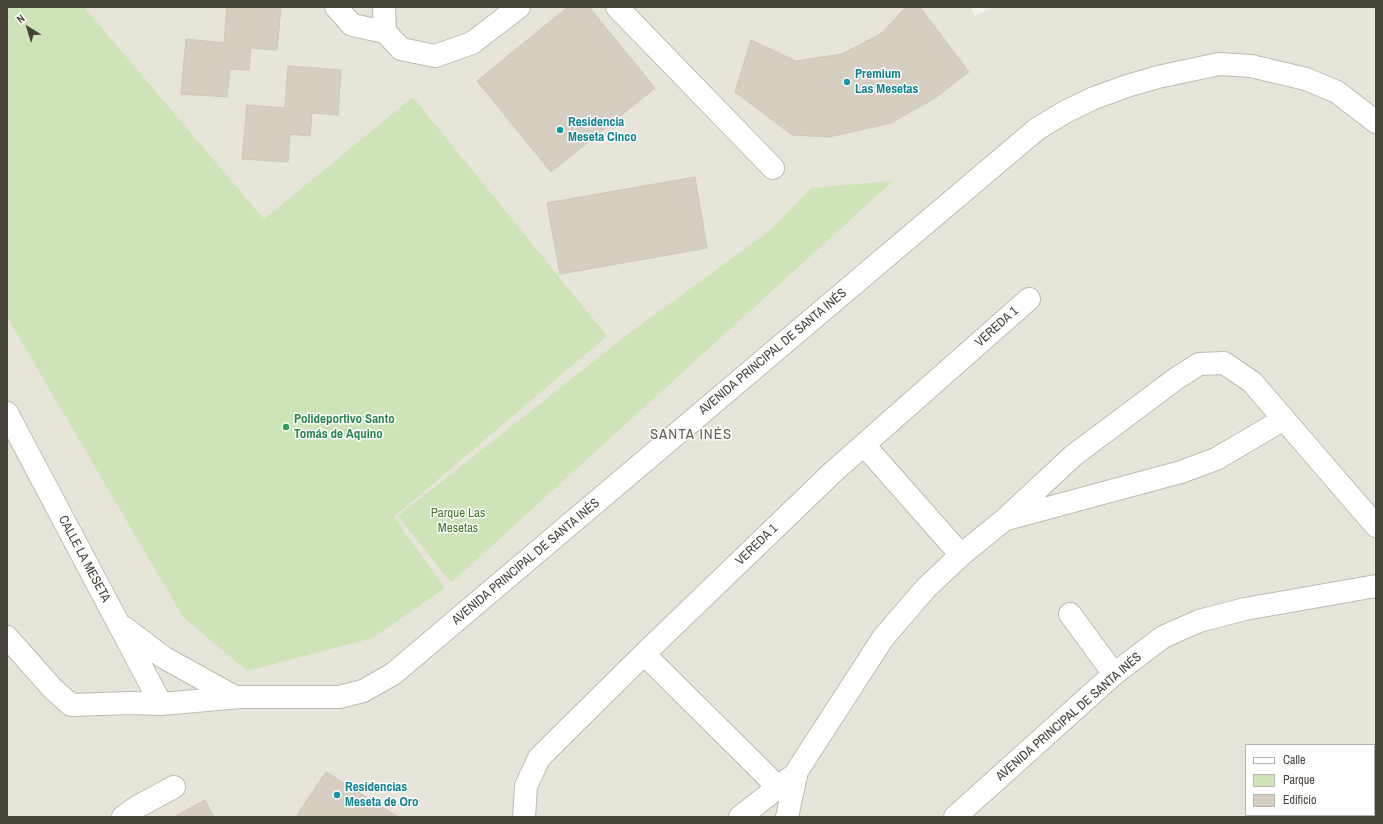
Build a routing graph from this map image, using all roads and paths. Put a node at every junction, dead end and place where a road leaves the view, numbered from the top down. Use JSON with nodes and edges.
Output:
{"nodes":[{"id":1,"x":336,"y":7,"type":"edge"},
{"id":2,"x":384,"y":7,"type":"edge"},
{"id":3,"x":519,"y":7,"type":"edge"},
{"id":4,"x":617,"y":7,"type":"edge"},
{"id":5,"x":385,"y":32,"type":"junction"},
{"id":6,"x":1376,"y":122,"type":"edge"},
{"id":7,"x":772,"y":168,"type":"dead end"},
{"id":8,"x":1029,"y":299,"type":"dead end"},
{"id":9,"x":7,"y":414,"type":"edge"},
{"id":10,"x":1284,"y":419,"type":"junction"},
{"id":11,"x":864,"y":445,"type":"junction"},
{"id":12,"x":1004,"y":520,"type":"junction"},
{"id":13,"x":1376,"y":526,"type":"edge"},
{"id":14,"x":962,"y":555,"type":"junction"},
{"id":15,"x":1376,"y":586,"type":"edge"},
{"id":16,"x":1070,"y":614,"type":"dead end"},
{"id":17,"x":118,"y":622,"type":"junction"},
{"id":18,"x":7,"y":637,"type":"edge"},
{"id":19,"x":644,"y":654,"type":"junction"},
{"id":20,"x":1114,"y":674,"type":"junction"},
{"id":21,"x":235,"y":697,"type":"junction"},
{"id":22,"x":161,"y":704,"type":"junction"},
{"id":23,"x":174,"y":787,"type":"dead end"},
{"id":24,"x":790,"y":806,"type":"edge"},
{"id":25,"x":123,"y":817,"type":"edge"},
{"id":26,"x":524,"y":817,"type":"edge"},
{"id":27,"x":740,"y":817,"type":"edge"},
{"id":28,"x":955,"y":817,"type":"edge"}],
"edges":[{"from":1,"to":5,"type":"street"},
{"from":2,"to":5,"type":"street"},
{"from":3,"to":5,"type":"street"},
{"from":4,"to":7,"type":"street"},
{"from":6,"to":21,"type":"street","name":"AVENIDA PRINCIPAL DE SANTA INÉS"},
{"from":8,"to":11,"type":"street","name":"VEREDA 1"},
{"from":9,"to":17,"type":"street","name":"CALLE LA MESETA"},
{"from":10,"to":12,"type":"street"},
{"from":10,"to":12,"type":"street"},
{"from":10,"to":13,"type":"street"},
{"from":11,"to":14,"type":"street"},
{"from":11,"to":19,"type":"street","name":"VEREDA 1"},
{"from":12,"to":14,"type":"street"},
{"from":14,"to":24,"type":"street"},
{"from":15,"to":20,"type":"street","name":"AVENIDA PRINCIPAL DE SANTA INÉS"},
{"from":16,"to":20,"type":"street"},
{"from":17,"to":21,"type":"street"},
{"from":17,"to":22,"type":"street","name":"CALLE LA MESETA"},
{"from":18,"to":22,"type":"street","name":"AVENIDA PRINCIPAL DE SANTA INÉS"},
{"from":19,"to":24,"type":"street"},
{"from":19,"to":26,"type":"street","name":"VEREDA 1"},
{"from":20,"to":28,"type":"street","name":"AVENIDA PRINCIPAL DE SANTA INÉS"},
{"from":21,"to":22,"type":"street","name":"AVENIDA PRINCIPAL DE SANTA INÉS"},
{"from":23,"to":25,"type":"street"},
{"from":24,"to":27,"type":"street"}]}
